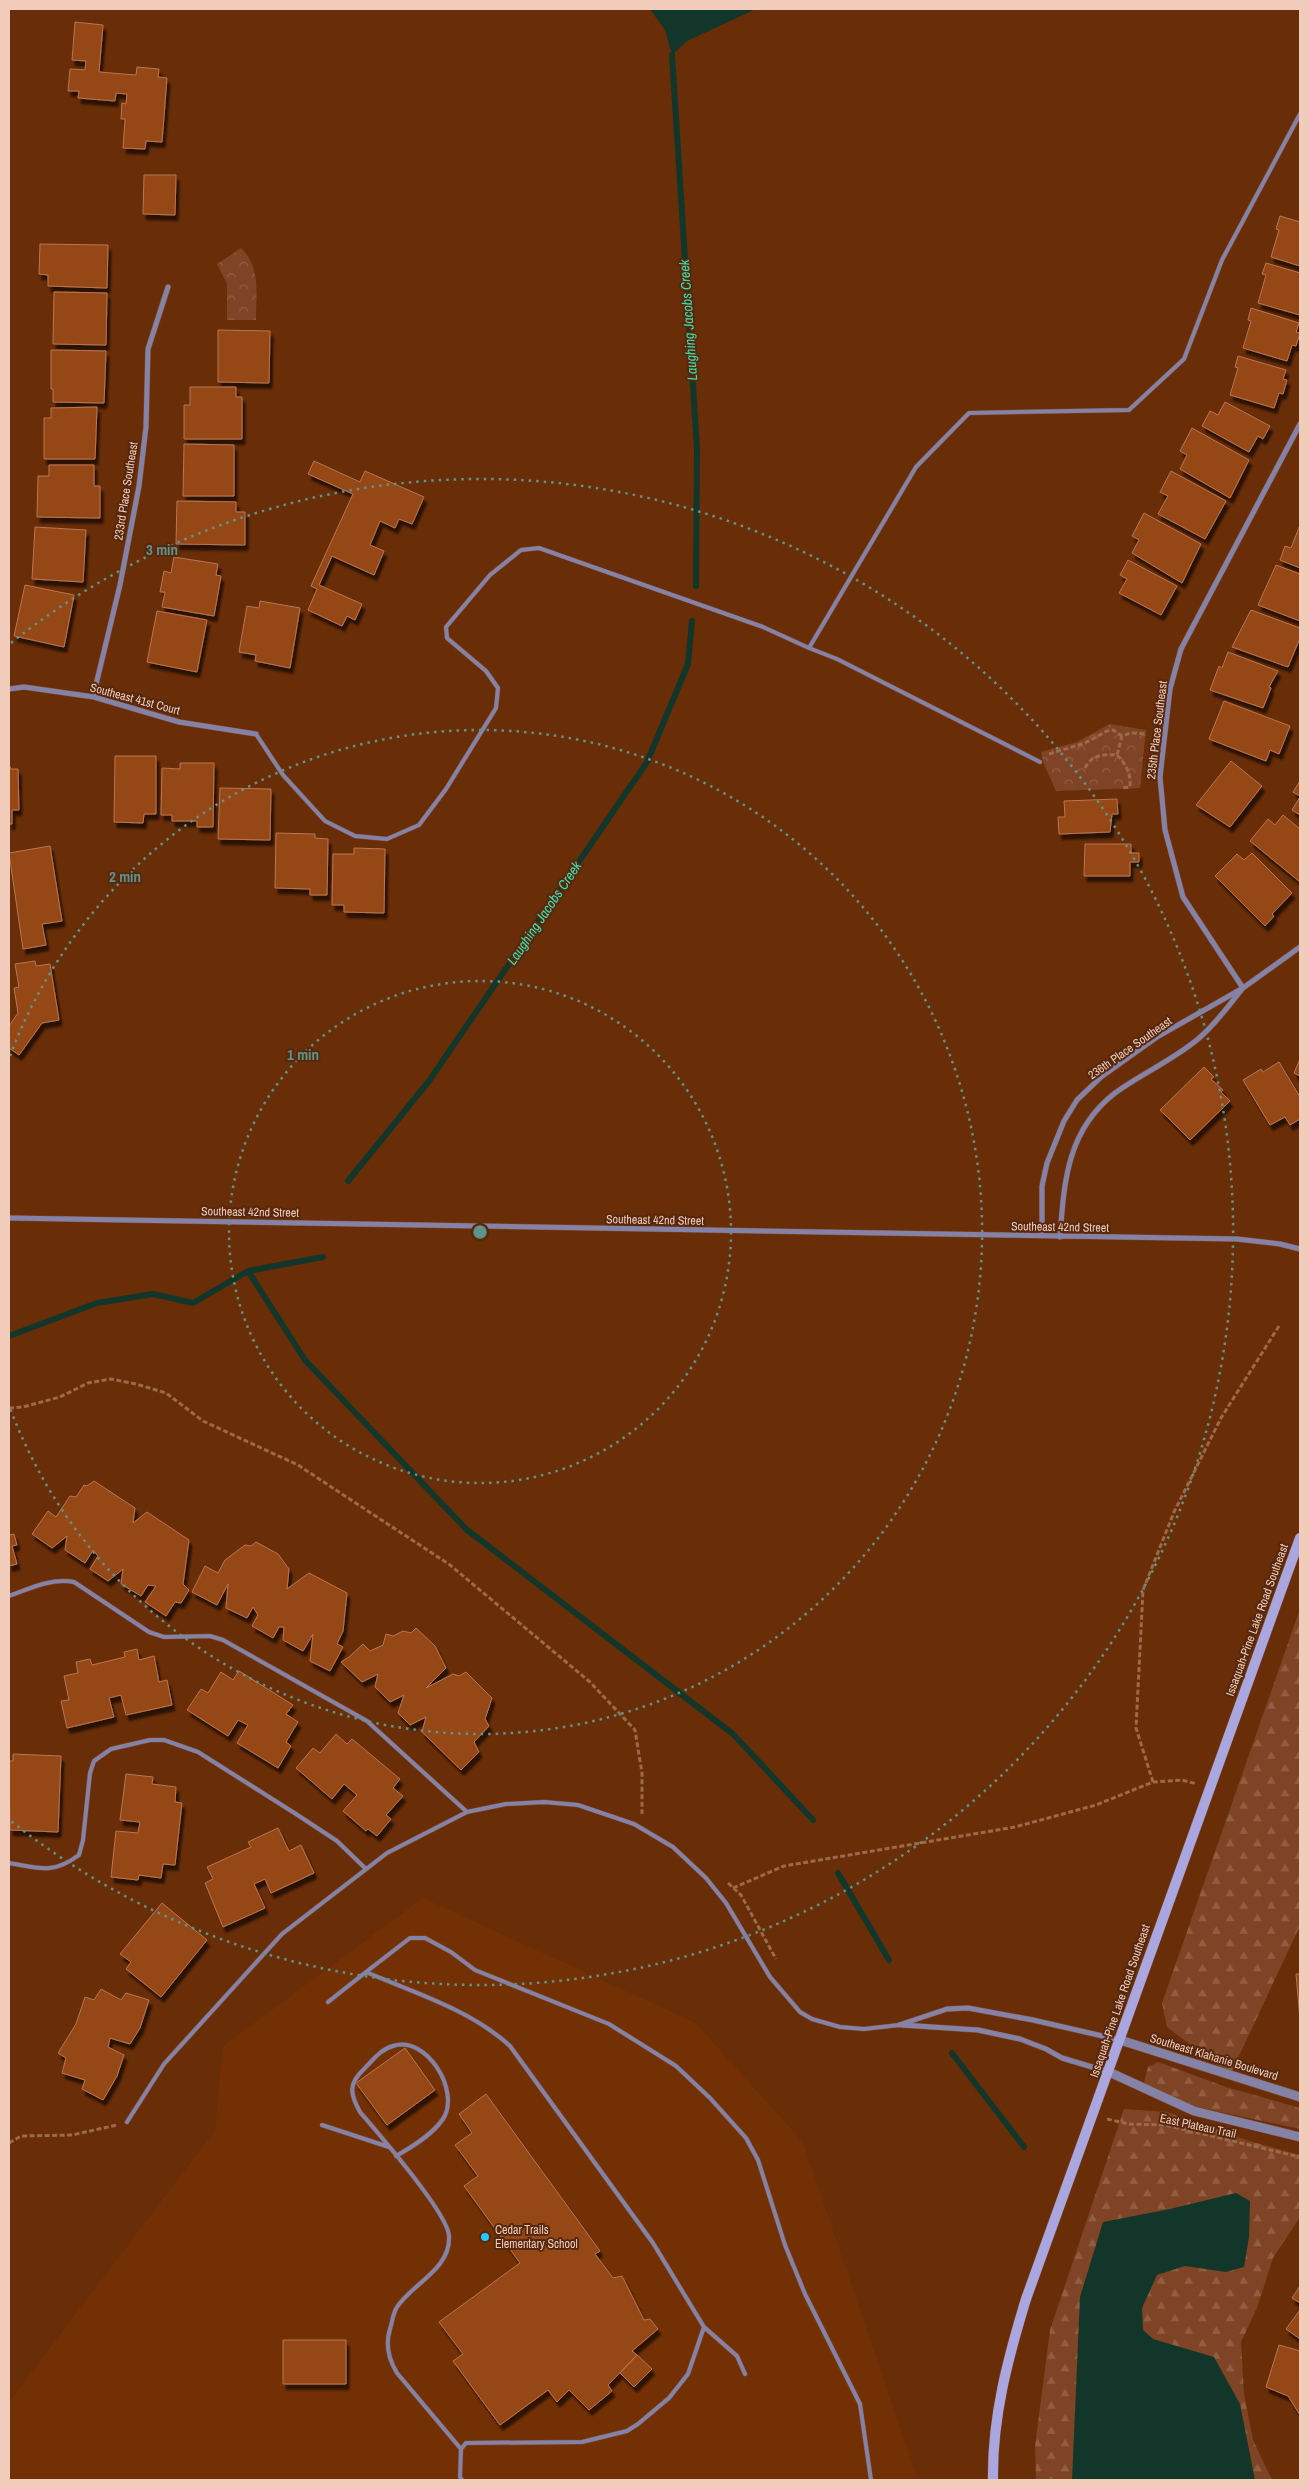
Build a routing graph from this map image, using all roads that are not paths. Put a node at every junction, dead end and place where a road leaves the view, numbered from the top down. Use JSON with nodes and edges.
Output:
{"nodes":[{"id":1,"x":1300,"y":114,"type":"edge"},
{"id":2,"x":168,"y":287,"type":"dead end"},
{"id":3,"x":1300,"y":424,"type":"edge"},
{"id":4,"x":809,"y":648,"type":"junction"},
{"id":5,"x":9,"y":689,"type":"edge"},
{"id":6,"x":93,"y":697,"type":"junction"},
{"id":7,"x":256,"y":734,"type":"joint"},
{"id":8,"x":1038,"y":761,"type":"road end"},
{"id":9,"x":1300,"y":946,"type":"edge"},
{"id":10,"x":1243,"y":988,"type":"junction"},
{"id":11,"x":9,"y":1218,"type":"edge"},
{"id":12,"x":1042,"y":1236,"type":"junction"},
{"id":13,"x":1060,"y":1237,"type":"junction"},
{"id":14,"x":1300,"y":1249,"type":"edge"},
{"id":15,"x":1300,"y":1538,"type":"edge"},
{"id":16,"x":9,"y":1596,"type":"edge"},
{"id":17,"x":467,"y":1812,"type":"junction"},
{"id":18,"x":9,"y":1862,"type":"edge"},
{"id":19,"x":366,"y":1869,"type":"junction"},
{"id":20,"x":366,"y":1972,"type":"junction"},
{"id":21,"x":328,"y":2002,"type":"dead end"},
{"id":22,"x":899,"y":2025,"type":"junction"},
{"id":23,"x":1120,"y":2040,"type":"junction"},
{"id":24,"x":1109,"y":2072,"type":"junction"},
{"id":25,"x":1300,"y":2097,"type":"edge"},
{"id":26,"x":127,"y":2122,"type":"road end"},
{"id":27,"x":322,"y":2125,"type":"dead end"},
{"id":28,"x":1300,"y":2137,"type":"edge"},
{"id":29,"x":389,"y":2147,"type":"junction"},
{"id":30,"x":396,"y":2156,"type":"junction"},
{"id":31,"x":704,"y":2326,"type":"junction"},
{"id":32,"x":745,"y":2374,"type":"dead end"},
{"id":33,"x":461,"y":2449,"type":"junction"},
{"id":34,"x":462,"y":2480,"type":"edge"},
{"id":35,"x":871,"y":2480,"type":"edge"},
{"id":36,"x":993,"y":2480,"type":"edge"}],
"edges":[{"from":1,"to":4,"type":"lane"},
{"from":2,"to":6,"type":"street","name":"233rd Place Southeast"},
{"from":3,"to":10,"type":"street","name":"235th Place Southeast"},
{"from":4,"to":7,"type":"lane"},
{"from":4,"to":8,"type":"lane"},
{"from":5,"to":6,"type":"street","name":"Southeast 41st Court"},
{"from":6,"to":7,"type":"street","name":"Southeast 41st Court"},
{"from":9,"to":10,"type":"street","name":"236th Place Southeast"},
{"from":10,"to":12,"type":"street","name":"236th Place Southeast"},
{"from":10,"to":13,"type":"street","name":"236th Place Southeast"},
{"from":11,"to":12,"type":"street","name":"Southeast 42nd Street"},
{"from":12,"to":13,"type":"street","name":"Southeast 42nd Street"},
{"from":13,"to":14,"type":"street","name":"Southeast 42nd Street"},
{"from":15,"to":23,"type":"main road","name":"Issaquah-Pine Lake Road Southeast"},
{"from":16,"to":17,"type":"lane"},
{"from":17,"to":19,"type":"lane"},
{"from":17,"to":22,"type":"lane"},
{"from":18,"to":19,"type":"lane"},
{"from":19,"to":26,"type":"lane"},
{"from":20,"to":21,"type":"lane"},
{"from":20,"to":31,"type":"lane"},
{"from":20,"to":35,"type":"lane"},
{"from":22,"to":23,"type":"street"},
{"from":22,"to":24,"type":"street"},
{"from":23,"to":24,"type":"main road","name":"Issaquah-Pine Lake Road Southeast"},
{"from":23,"to":25,"type":"street","name":"Southeast Klahanie Boulevard"},
{"from":24,"to":28,"type":"street"},
{"from":24,"to":36,"type":"main road","name":"Issaquah-Pine Lake Road Southeast"},
{"from":27,"to":29,"type":"lane"},
{"from":29,"to":30,"type":"lane"},
{"from":29,"to":30,"type":"lane"},
{"from":30,"to":33,"type":"lane"},
{"from":31,"to":32,"type":"lane"},
{"from":31,"to":33,"type":"lane"},
{"from":33,"to":34,"type":"lane"}]}
